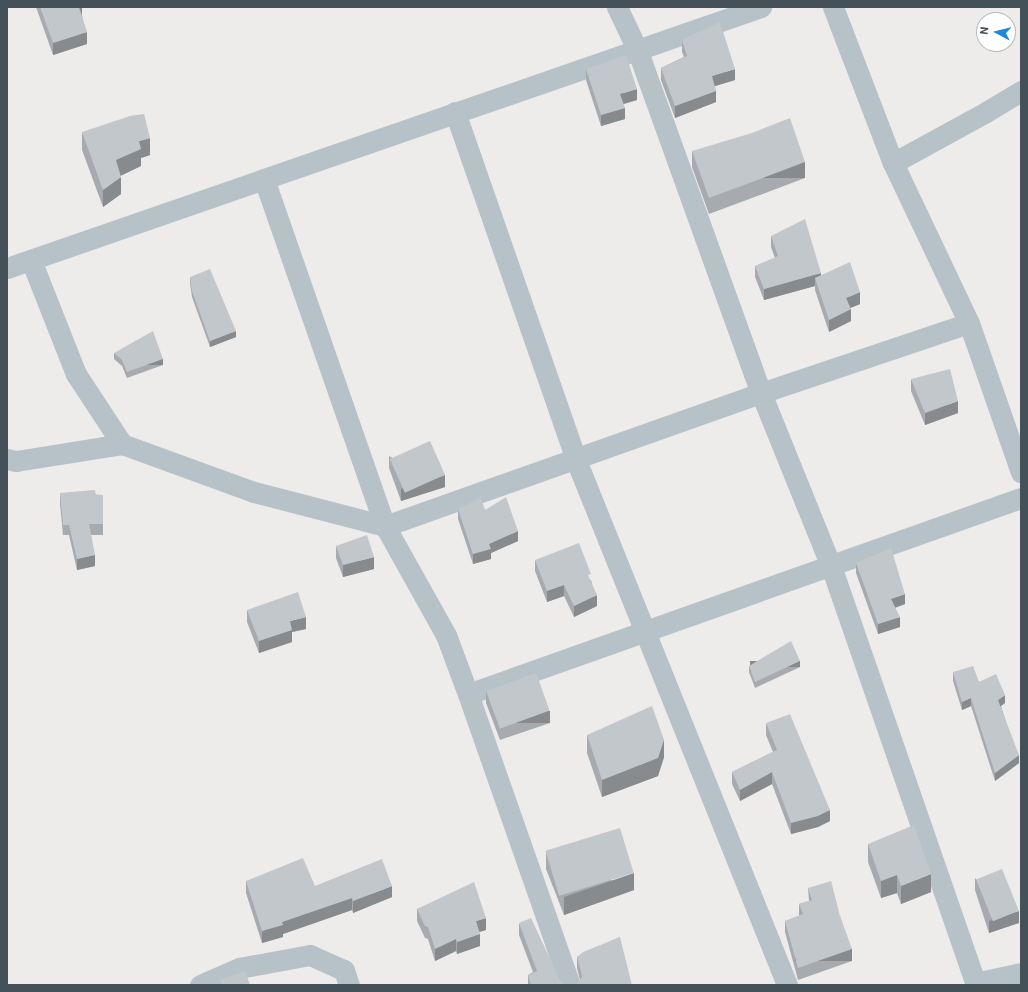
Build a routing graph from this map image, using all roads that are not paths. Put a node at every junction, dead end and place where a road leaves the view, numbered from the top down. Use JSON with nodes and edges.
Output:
{"nodes":[{"id":1,"x":617,"y":7,"type":"edge"},
{"id":2,"x":761,"y":7,"type":"edge"},
{"id":3,"x":833,"y":7,"type":"edge"},
{"id":4,"x":636,"y":49,"type":"junction"},
{"id":5,"x":1021,"y":91,"type":"edge"},
{"id":6,"x":455,"y":112,"type":"junction"},
{"id":7,"x":893,"y":163,"type":"junction"},
{"id":8,"x":264,"y":179,"type":"junction"},
{"id":9,"x":31,"y":260,"type":"junction"},
{"id":10,"x":7,"y":268,"type":"edge"},
{"id":11,"x":968,"y":323,"type":"junction"},
{"id":12,"x":761,"y":393,"type":"junction"},
{"id":13,"x":122,"y":444,"type":"junction"},
{"id":14,"x":7,"y":459,"type":"edge"},
{"id":15,"x":576,"y":460,"type":"junction"},
{"id":16,"x":1021,"y":472,"type":"edge"},
{"id":17,"x":1021,"y":498,"type":"edge"},
{"id":18,"x":385,"y":526,"type":"junction"},
{"id":19,"x":831,"y":566,"type":"junction"},
{"id":20,"x":644,"y":631,"type":"junction"},
{"id":21,"x":468,"y":694,"type":"junction"},
{"id":22,"x":1021,"y":972,"type":"edge"},
{"id":23,"x":971,"y":984,"type":"edge"},
{"id":24,"x":200,"y":985,"type":"edge"},
{"id":25,"x":350,"y":985,"type":"edge"},
{"id":26,"x":570,"y":985,"type":"edge"},
{"id":27,"x":787,"y":985,"type":"edge"}],
"edges":[{"from":1,"to":4,"type":"street"},
{"from":2,"to":4,"type":"street"},
{"from":3,"to":7,"type":"street"},
{"from":4,"to":6,"type":"street"},
{"from":4,"to":12,"type":"street"},
{"from":5,"to":7,"type":"street"},
{"from":6,"to":8,"type":"street"},
{"from":6,"to":15,"type":"street"},
{"from":7,"to":11,"type":"street"},
{"from":8,"to":9,"type":"street"},
{"from":8,"to":18,"type":"street"},
{"from":9,"to":10,"type":"street"},
{"from":9,"to":13,"type":"street"},
{"from":11,"to":12,"type":"street"},
{"from":11,"to":16,"type":"street"},
{"from":12,"to":15,"type":"street"},
{"from":12,"to":19,"type":"street"},
{"from":13,"to":14,"type":"street"},
{"from":13,"to":18,"type":"street"},
{"from":15,"to":18,"type":"street"},
{"from":15,"to":20,"type":"street"},
{"from":17,"to":19,"type":"street"},
{"from":18,"to":21,"type":"street"},
{"from":19,"to":20,"type":"street"},
{"from":19,"to":23,"type":"street"},
{"from":20,"to":21,"type":"street"},
{"from":20,"to":27,"type":"street"},
{"from":21,"to":26,"type":"street"},
{"from":22,"to":23,"type":"street"},
{"from":24,"to":25,"type":"street"}]}
